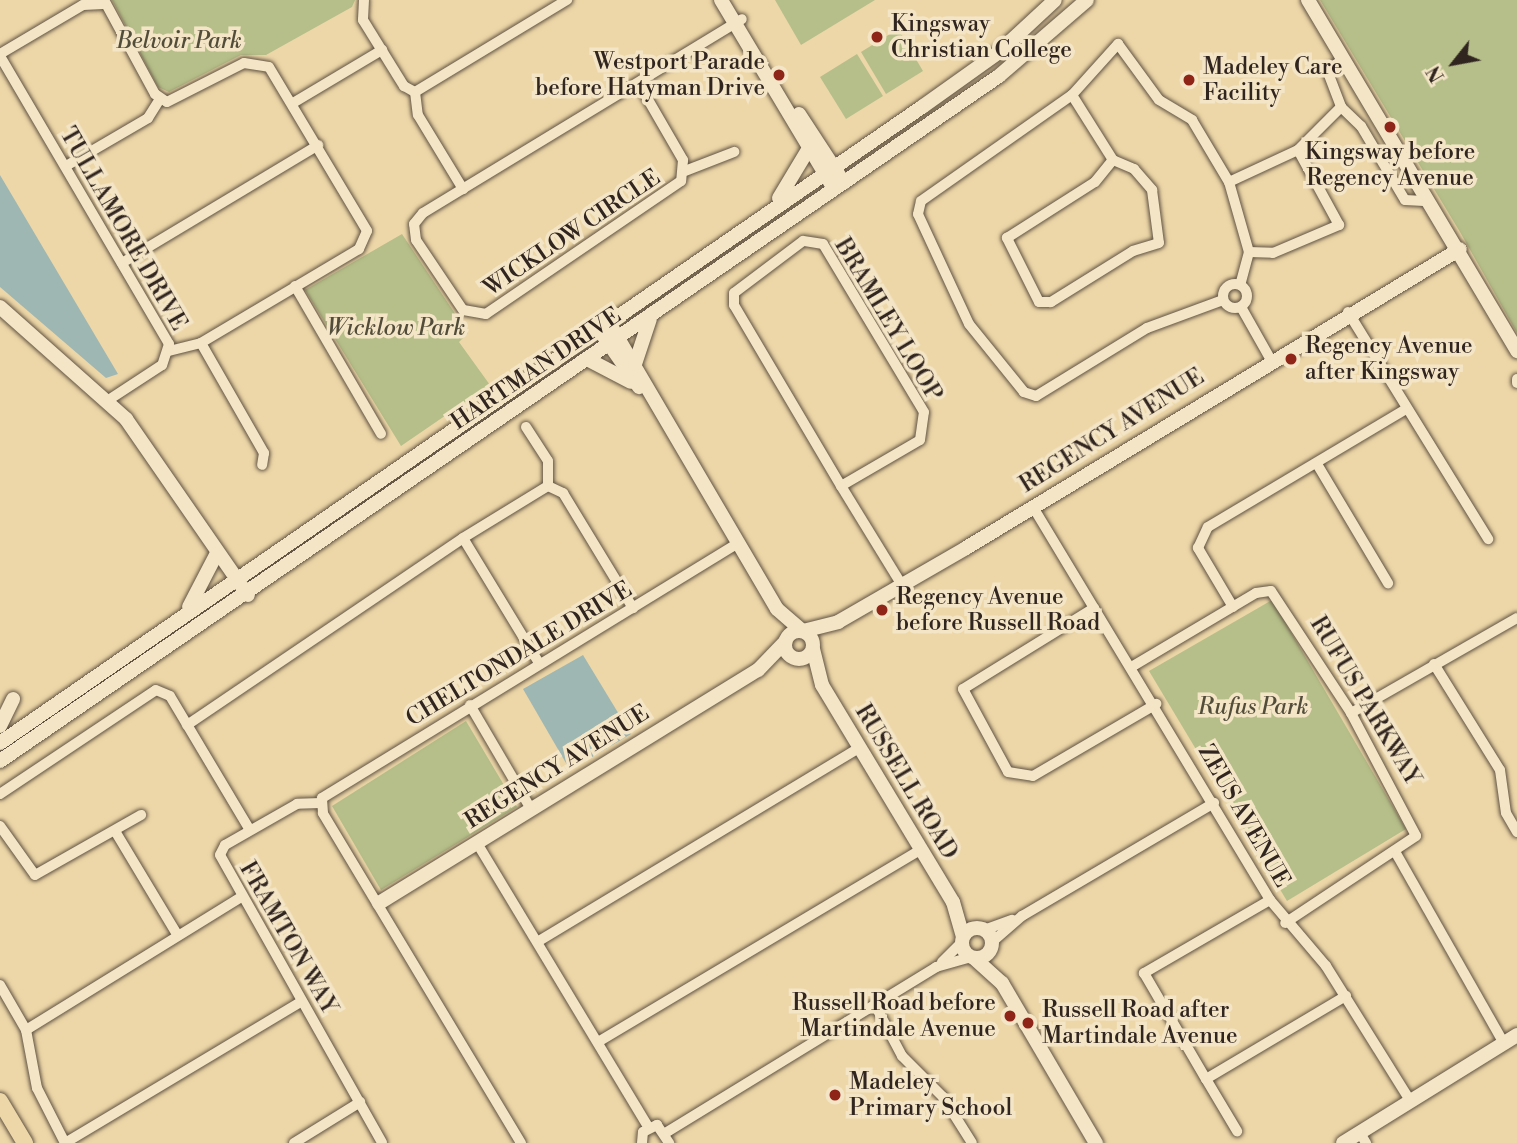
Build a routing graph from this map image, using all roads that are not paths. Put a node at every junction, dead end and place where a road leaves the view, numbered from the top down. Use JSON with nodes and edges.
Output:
{"nodes":[{"id":1,"x":364,"y":0,"type":"edge"},
{"id":2,"x":567,"y":0,"type":"edge"},
{"id":3,"x":720,"y":0,"type":"edge"},
{"id":4,"x":730,"y":0,"type":"edge"},
{"id":5,"x":1055,"y":0,"type":"edge"},
{"id":6,"x":1087,"y":0,"type":"edge"},
{"id":7,"x":1308,"y":0,"type":"edge"},
{"id":8,"x":103,"y":2,"type":"edge"},
{"id":9,"x":738,"y":21,"type":"junction"},
{"id":10,"x":382,"y":50,"type":"junction"},
{"id":11,"x":0,"y":55,"type":"edge"},
{"id":12,"x":1343,"y":60,"type":"junction"},
{"id":13,"x":639,"y":84,"type":"junction"},
{"id":14,"x":415,"y":92,"type":"junction"},
{"id":15,"x":1072,"y":95,"type":"junction"},
{"id":16,"x":160,"y":99,"type":"junction"},
{"id":17,"x":293,"y":103,"type":"junction"},
{"id":18,"x":1340,"y":107,"type":"junction"},
{"id":19,"x":318,"y":145,"type":"junction"},
{"id":20,"x":809,"y":148,"type":"junction"},
{"id":21,"x":1298,"y":150,"type":"junction"},
{"id":22,"x":734,"y":152,"type":"dead end"},
{"id":23,"x":1114,"y":160,"type":"junction"},
{"id":24,"x":66,"y":166,"type":"junction"},
{"id":25,"x":828,"y":169,"type":"junction"},
{"id":26,"x":685,"y":171,"type":"junction"},
{"id":27,"x":1229,"y":183,"type":"junction"},
{"id":28,"x":839,"y":186,"type":"junction"},
{"id":29,"x":463,"y":189,"type":"junction"},
{"id":30,"x":1421,"y":194,"type":"junction"},
{"id":31,"x":777,"y":202,"type":"junction"},
{"id":32,"x":1455,"y":246,"type":"junction"},
{"id":33,"x":1248,"y":253,"type":"junction"},
{"id":34,"x":122,"y":263,"type":"junction"},
{"id":35,"x":1240,"y":285,"type":"junction"},
{"id":36,"x":295,"y":286,"type":"junction"},
{"id":37,"x":1223,"y":300,"type":"junction"},
{"id":38,"x":0,"y":306,"type":"edge"},
{"id":39,"x":1241,"y":307,"type":"junction"},
{"id":40,"x":1348,"y":312,"type":"junction"},
{"id":41,"x":650,"y":318,"type":"junction"},
{"id":42,"x":603,"y":325,"type":"junction"},
{"id":43,"x":615,"y":342,"type":"junction"},
{"id":44,"x":201,"y":343,"type":"junction"},
{"id":45,"x":169,"y":351,"type":"junction"},
{"id":46,"x":1517,"y":351,"type":"edge"},
{"id":47,"x":589,"y":360,"type":"junction"},
{"id":48,"x":1271,"y":360,"type":"junction"},
{"id":49,"x":635,"y":364,"type":"junction"},
{"id":50,"x":635,"y":385,"type":"junction"},
{"id":51,"x":648,"y":395,"type":"junction"},
{"id":52,"x":107,"y":401,"type":"junction"},
{"id":53,"x":1406,"y":409,"type":"junction"},
{"id":54,"x":526,"y":427,"type":"dead end"},
{"id":55,"x":381,"y":434,"type":"dead end"},
{"id":56,"x":1317,"y":464,"type":"junction"},
{"id":57,"x":262,"y":465,"type":"dead end"},
{"id":58,"x":548,"y":486,"type":"junction"},
{"id":59,"x":841,"y":486,"type":"junction"},
{"id":60,"x":1032,"y":506,"type":"junction"},
{"id":61,"x":192,"y":513,"type":"junction"},
{"id":62,"x":463,"y":538,"type":"junction"},
{"id":63,"x":1488,"y":539,"type":"dead end"},
{"id":64,"x":737,"y":544,"type":"junction"},
{"id":65,"x":216,"y":555,"type":"junction"},
{"id":66,"x":236,"y":578,"type":"junction"},
{"id":67,"x":1388,"y":583,"type":"dead end"},
{"id":68,"x":902,"y":585,"type":"junction"},
{"id":69,"x":248,"y":594,"type":"junction"},
{"id":70,"x":1233,"y":607,"type":"junction"},
{"id":71,"x":633,"y":608,"type":"junction"},
{"id":72,"x":1094,"y":608,"type":"junction"},
{"id":73,"x":777,"y":609,"type":"junction"},
{"id":74,"x":184,"y":614,"type":"junction"},
{"id":75,"x":1517,"y":618,"type":"edge"},
{"id":76,"x":838,"y":622,"type":"junction"},
{"id":77,"x":803,"y":631,"type":"junction"},
{"id":78,"x":785,"y":640,"type":"junction"},
{"id":79,"x":813,"y":648,"type":"junction"},
{"id":80,"x":796,"y":659,"type":"junction"},
{"id":81,"x":539,"y":663,"type":"junction"},
{"id":82,"x":1434,"y":664,"type":"junction"},
{"id":83,"x":1133,"y":666,"type":"junction"},
{"id":84,"x":758,"y":670,"type":"junction"},
{"id":85,"x":822,"y":685,"type":"junction"},
{"id":86,"x":13,"y":699,"type":"dead end"},
{"id":87,"x":1156,"y":704,"type":"junction"},
{"id":88,"x":470,"y":705,"type":"junction"},
{"id":89,"x":1351,"y":713,"type":"junction"},
{"id":90,"x":187,"y":725,"type":"junction"},
{"id":91,"x":0,"y":726,"type":"edge"},
{"id":92,"x":0,"y":743,"type":"edge"},
{"id":93,"x":859,"y":748,"type":"junction"},
{"id":94,"x":0,"y":761,"type":"edge"},
{"id":95,"x":0,"y":794,"type":"edge"},
{"id":96,"x":322,"y":800,"type":"junction"},
{"id":97,"x":1214,"y":803,"type":"junction"},
{"id":98,"x":531,"y":809,"type":"junction"},
{"id":99,"x":141,"y":815,"type":"dead end"},
{"id":100,"x":0,"y":826,"type":"edge"},
{"id":101,"x":250,"y":830,"type":"junction"},
{"id":102,"x":115,"y":831,"type":"junction"},
{"id":103,"x":1517,"y":832,"type":"edge"},
{"id":104,"x":477,"y":842,"type":"junction"},
{"id":105,"x":920,"y":850,"type":"junction"},
{"id":106,"x":1397,"y":855,"type":"junction"},
{"id":107,"x":241,"y":897,"type":"junction"},
{"id":108,"x":1270,"y":900,"type":"junction"},
{"id":109,"x":953,"y":902,"type":"junction"},
{"id":110,"x":379,"y":903,"type":"junction"},
{"id":111,"x":1285,"y":923,"type":"junction"},
{"id":112,"x":178,"y":936,"type":"junction"},
{"id":113,"x":987,"y":937,"type":"junction"},
{"id":114,"x":962,"y":939,"type":"junction"},
{"id":115,"x":539,"y":941,"type":"junction"},
{"id":116,"x":972,"y":958,"type":"junction"},
{"id":117,"x":936,"y":967,"type":"junction"},
{"id":118,"x":1002,"y":983,"type":"junction"},
{"id":119,"x":0,"y":985,"type":"edge"},
{"id":120,"x":1346,"y":996,"type":"junction"},
{"id":121,"x":302,"y":1001,"type":"junction"},
{"id":122,"x":875,"y":1006,"type":"junction"},
{"id":123,"x":26,"y":1030,"type":"junction"},
{"id":124,"x":1511,"y":1039,"type":"edge"},
{"id":125,"x":598,"y":1042,"type":"junction"},
{"id":126,"x":1206,"y":1079,"type":"junction"},
{"id":127,"x":0,"y":1101,"type":"edge"},
{"id":128,"x":1411,"y":1101,"type":"junction"},
{"id":129,"x":360,"y":1102,"type":"junction"},
{"id":130,"x":648,"y":1127,"type":"junction"},
{"id":131,"x":1237,"y":1131,"type":"dead end"},
{"id":132,"x":668,"y":1137,"type":"edge"},
{"id":133,"x":1363,"y":1138,"type":"edge"},
{"id":134,"x":518,"y":1142,"type":"edge"},
{"id":135,"x":25,"y":1143,"type":"edge"},
{"id":136,"x":65,"y":1143,"type":"edge"},
{"id":137,"x":294,"y":1143,"type":"edge"},
{"id":138,"x":382,"y":1143,"type":"edge"},
{"id":139,"x":642,"y":1143,"type":"edge"},
{"id":140,"x":972,"y":1143,"type":"edge"},
{"id":141,"x":1096,"y":1143,"type":"edge"},
{"id":142,"x":1343,"y":1143,"type":"edge"}],
"edges":[{"from":1,"to":10,"type":"street"},
{"from":2,"to":14,"type":"street"},
{"from":3,"to":9,"type":"street"},
{"from":4,"to":9,"type":"street"},
{"from":5,"to":25,"type":"street","name":"HARTMAN DRIVE"},
{"from":6,"to":28,"type":"street","name":"HARTMAN DRIVE"},
{"from":7,"to":12,"type":"street"},
{"from":8,"to":11,"type":"street"},
{"from":8,"to":16,"type":"street"},
{"from":9,"to":13,"type":"street","name":"WICKLOW CIRCLE"},
{"from":9,"to":20,"type":"street"},
{"from":9,"to":25,"type":"street"},
{"from":10,"to":14,"type":"street"},
{"from":10,"to":17,"type":"street"},
{"from":11,"to":24,"type":"street","name":"TULLAMORE DRIVE"},
{"from":12,"to":18,"type":"street"},
{"from":12,"to":30,"type":"street"},
{"from":13,"to":26,"type":"street","name":"WICKLOW CIRCLE"},
{"from":13,"to":29,"type":"street","name":"WICKLOW CIRCLE"},
{"from":14,"to":29,"type":"street"},
{"from":15,"to":23,"type":"street"},
{"from":15,"to":27,"type":"street"},
{"from":15,"to":37,"type":"street"},
{"from":16,"to":17,"type":"street"},
{"from":16,"to":24,"type":"street"},
{"from":17,"to":19,"type":"street"},
{"from":18,"to":21,"type":"street"},
{"from":18,"to":30,"type":"street"},
{"from":19,"to":34,"type":"street"},
{"from":19,"to":36,"type":"street"},
{"from":20,"to":25,"type":"street"},
{"from":20,"to":31,"type":"street"},
{"from":21,"to":27,"type":"street"},
{"from":21,"to":33,"type":"street"},
{"from":22,"to":26,"type":"street","name":"WICKLOW CIRCLE"},
{"from":23,"to":23,"type":"street"},
{"from":24,"to":34,"type":"street","name":"TULLAMORE DRIVE"},
{"from":25,"to":28,"type":"street"},
{"from":25,"to":31,"type":"street","name":"HARTMAN DRIVE"},
{"from":26,"to":29,"type":"street","name":"WICKLOW CIRCLE"},
{"from":27,"to":33,"type":"street"},
{"from":28,"to":41,"type":"street","name":"HARTMAN DRIVE"},
{"from":30,"to":32,"type":"street"},
{"from":31,"to":42,"type":"street","name":"HARTMAN DRIVE"},
{"from":32,"to":40,"type":"street","name":"REGENCY AVENUE"},
{"from":32,"to":46,"type":"street"},
{"from":33,"to":35,"type":"street"},
{"from":34,"to":45,"type":"street","name":"TULLAMORE DRIVE"},
{"from":35,"to":37,"type":"street"},
{"from":35,"to":39,"type":"street"},
{"from":36,"to":44,"type":"street"},
{"from":36,"to":55,"type":"street"},
{"from":37,"to":39,"type":"street"},
{"from":38,"to":52,"type":"street"},
{"from":39,"to":48,"type":"street"},
{"from":40,"to":48,"type":"street","name":"REGENCY AVENUE"},
{"from":40,"to":53,"type":"street"},
{"from":41,"to":43,"type":"street","name":"HARTMAN DRIVE"},
{"from":41,"to":49,"type":"street"},
{"from":42,"to":43,"type":"street"},
{"from":42,"to":66,"type":"street","name":"HARTMAN DRIVE"},
{"from":43,"to":47,"type":"street","name":"HARTMAN DRIVE"},
{"from":43,"to":49,"type":"street"},
{"from":43,"to":50,"type":"street"},
{"from":44,"to":45,"type":"street"},
{"from":44,"to":57,"type":"street"},
{"from":45,"to":52,"type":"street","name":"TULLAMORE DRIVE"},
{"from":47,"to":50,"type":"street"},
{"from":47,"to":69,"type":"street","name":"HARTMAN DRIVE"},
{"from":48,"to":60,"type":"street","name":"REGENCY AVENUE"},
{"from":49,"to":51,"type":"street"},
{"from":50,"to":51,"type":"street"},
{"from":51,"to":64,"type":"street"},
{"from":52,"to":61,"type":"street"},
{"from":53,"to":56,"type":"street"},
{"from":53,"to":63,"type":"street"},
{"from":54,"to":58,"type":"street"},
{"from":56,"to":67,"type":"street"},
{"from":56,"to":70,"type":"street"},
{"from":58,"to":62,"type":"street"},
{"from":58,"to":71,"type":"street"},
{"from":59,"to":59,"type":"street","name":"BRAMLEY LOOP"},
{"from":59,"to":68,"type":"street","name":"BRAMLEY LOOP"},
{"from":60,"to":68,"type":"street","name":"REGENCY AVENUE"},
{"from":60,"to":72,"type":"street","name":"ZEUS AVENUE"},
{"from":61,"to":65,"type":"street"},
{"from":61,"to":66,"type":"street"},
{"from":62,"to":81,"type":"street"},
{"from":62,"to":90,"type":"street"},
{"from":64,"to":71,"type":"street","name":"CHELTONDALE DRIVE"},
{"from":64,"to":73,"type":"street"},
{"from":65,"to":66,"type":"street"},
{"from":65,"to":74,"type":"street"},
{"from":66,"to":69,"type":"street"},
{"from":66,"to":74,"type":"street","name":"HARTMAN DRIVE"},
{"from":68,"to":76,"type":"street","name":"REGENCY AVENUE"},
{"from":69,"to":94,"type":"street","name":"HARTMAN DRIVE"},
{"from":70,"to":83,"type":"street","name":"RUFUS PARKWAY"},
{"from":70,"to":89,"type":"street","name":"RUFUS PARKWAY"},
{"from":71,"to":81,"type":"street","name":"CHELTONDALE DRIVE"},
{"from":72,"to":83,"type":"street","name":"ZEUS AVENUE"},
{"from":72,"to":87,"type":"street"},
{"from":73,"to":77,"type":"street"},
{"from":73,"to":78,"type":"street"},
{"from":74,"to":92,"type":"street","name":"HARTMAN DRIVE"},
{"from":75,"to":82,"type":"street"},
{"from":76,"to":77,"type":"street","name":"REGENCY AVENUE"},
{"from":76,"to":79,"type":"street","name":"REGENCY AVENUE"},
{"from":77,"to":78,"type":"street","name":"REGENCY AVENUE"},
{"from":77,"to":79,"type":"street","name":"RUSSELL ROAD"},
{"from":78,"to":80,"type":"street","name":"RUSSELL ROAD"},
{"from":78,"to":84,"type":"street","name":"REGENCY AVENUE"},
{"from":79,"to":80,"type":"street","name":"REGENCY AVENUE"},
{"from":79,"to":85,"type":"street","name":"RUSSELL ROAD"},
{"from":80,"to":84,"type":"street","name":"REGENCY AVENUE"},
{"from":80,"to":85,"type":"street","name":"RUSSELL ROAD"},
{"from":81,"to":88,"type":"street","name":"CHELTONDALE DRIVE"},
{"from":82,"to":89,"type":"street"},
{"from":82,"to":103,"type":"street"},
{"from":83,"to":87,"type":"street","name":"ZEUS AVENUE"},
{"from":84,"to":98,"type":"street","name":"REGENCY AVENUE"},
{"from":85,"to":93,"type":"street","name":"RUSSELL ROAD"},
{"from":86,"to":91,"type":"street"},
{"from":87,"to":97,"type":"street","name":"ZEUS AVENUE"},
{"from":88,"to":96,"type":"street","name":"CHELTONDALE DRIVE"},
{"from":88,"to":98,"type":"street"},
{"from":89,"to":106,"type":"street","name":"RUFUS PARKWAY"},
{"from":90,"to":95,"type":"street"},
{"from":90,"to":101,"type":"street"},
{"from":93,"to":105,"type":"street","name":"RUSSELL ROAD"},
{"from":93,"to":115,"type":"street"},
{"from":96,"to":101,"type":"street","name":"FRAMTON WAY"},
{"from":96,"to":110,"type":"street"},
{"from":97,"to":108,"type":"street","name":"ZEUS AVENUE"},
{"from":97,"to":113,"type":"street"},
{"from":98,"to":104,"type":"street","name":"REGENCY AVENUE"},
{"from":99,"to":102,"type":"street"},
{"from":100,"to":102,"type":"street"},
{"from":101,"to":107,"type":"street","name":"FRAMTON WAY"},
{"from":102,"to":112,"type":"street"},
{"from":104,"to":110,"type":"street","name":"REGENCY AVENUE"},
{"from":104,"to":115,"type":"street"},
{"from":105,"to":109,"type":"street","name":"RUSSELL ROAD"},
{"from":105,"to":125,"type":"street"},
{"from":106,"to":111,"type":"street","name":"RUFUS PARKWAY"},
{"from":106,"to":124,"type":"street"},
{"from":107,"to":112,"type":"street"},
{"from":107,"to":121,"type":"street","name":"FRAMTON WAY"},
{"from":108,"to":111,"type":"street","name":"ZEUS AVENUE"},
{"from":108,"to":126,"type":"street"},
{"from":109,"to":113,"type":"street","name":"RUSSELL ROAD"},
{"from":109,"to":114,"type":"street","name":"RUSSELL ROAD"},
{"from":110,"to":134,"type":"street"},
{"from":111,"to":120,"type":"street","name":"ZEUS AVENUE"},
{"from":112,"to":123,"type":"street"},
{"from":113,"to":114,"type":"street"},
{"from":113,"to":116,"type":"street"},
{"from":113,"to":118,"type":"street","name":"RUSSELL ROAD"},
{"from":114,"to":116,"type":"street","name":"RUSSELL ROAD"},
{"from":114,"to":117,"type":"street"},
{"from":115,"to":125,"type":"street"},
{"from":116,"to":117,"type":"street"},
{"from":116,"to":118,"type":"street","name":"RUSSELL ROAD"},
{"from":117,"to":122,"type":"street"},
{"from":118,"to":141,"type":"street","name":"RUSSELL ROAD"},
{"from":119,"to":123,"type":"street"},
{"from":120,"to":126,"type":"street"},
{"from":120,"to":128,"type":"street","name":"ZEUS AVENUE"},
{"from":121,"to":129,"type":"street","name":"FRAMTON WAY"},
{"from":121,"to":136,"type":"street"},
{"from":122,"to":132,"type":"street"},
{"from":122,"to":140,"type":"street"},
{"from":123,"to":136,"type":"street"},
{"from":124,"to":128,"type":"street"},
{"from":125,"to":130,"type":"street"},
{"from":126,"to":131,"type":"street"},
{"from":127,"to":135,"type":"main road"},
{"from":128,"to":133,"type":"street"},
{"from":129,"to":137,"type":"street"},
{"from":129,"to":138,"type":"street","name":"FRAMTON WAY"},
{"from":130,"to":132,"type":"street"},
{"from":130,"to":139,"type":"street"},
{"from":133,"to":142,"type":"street"}]}
